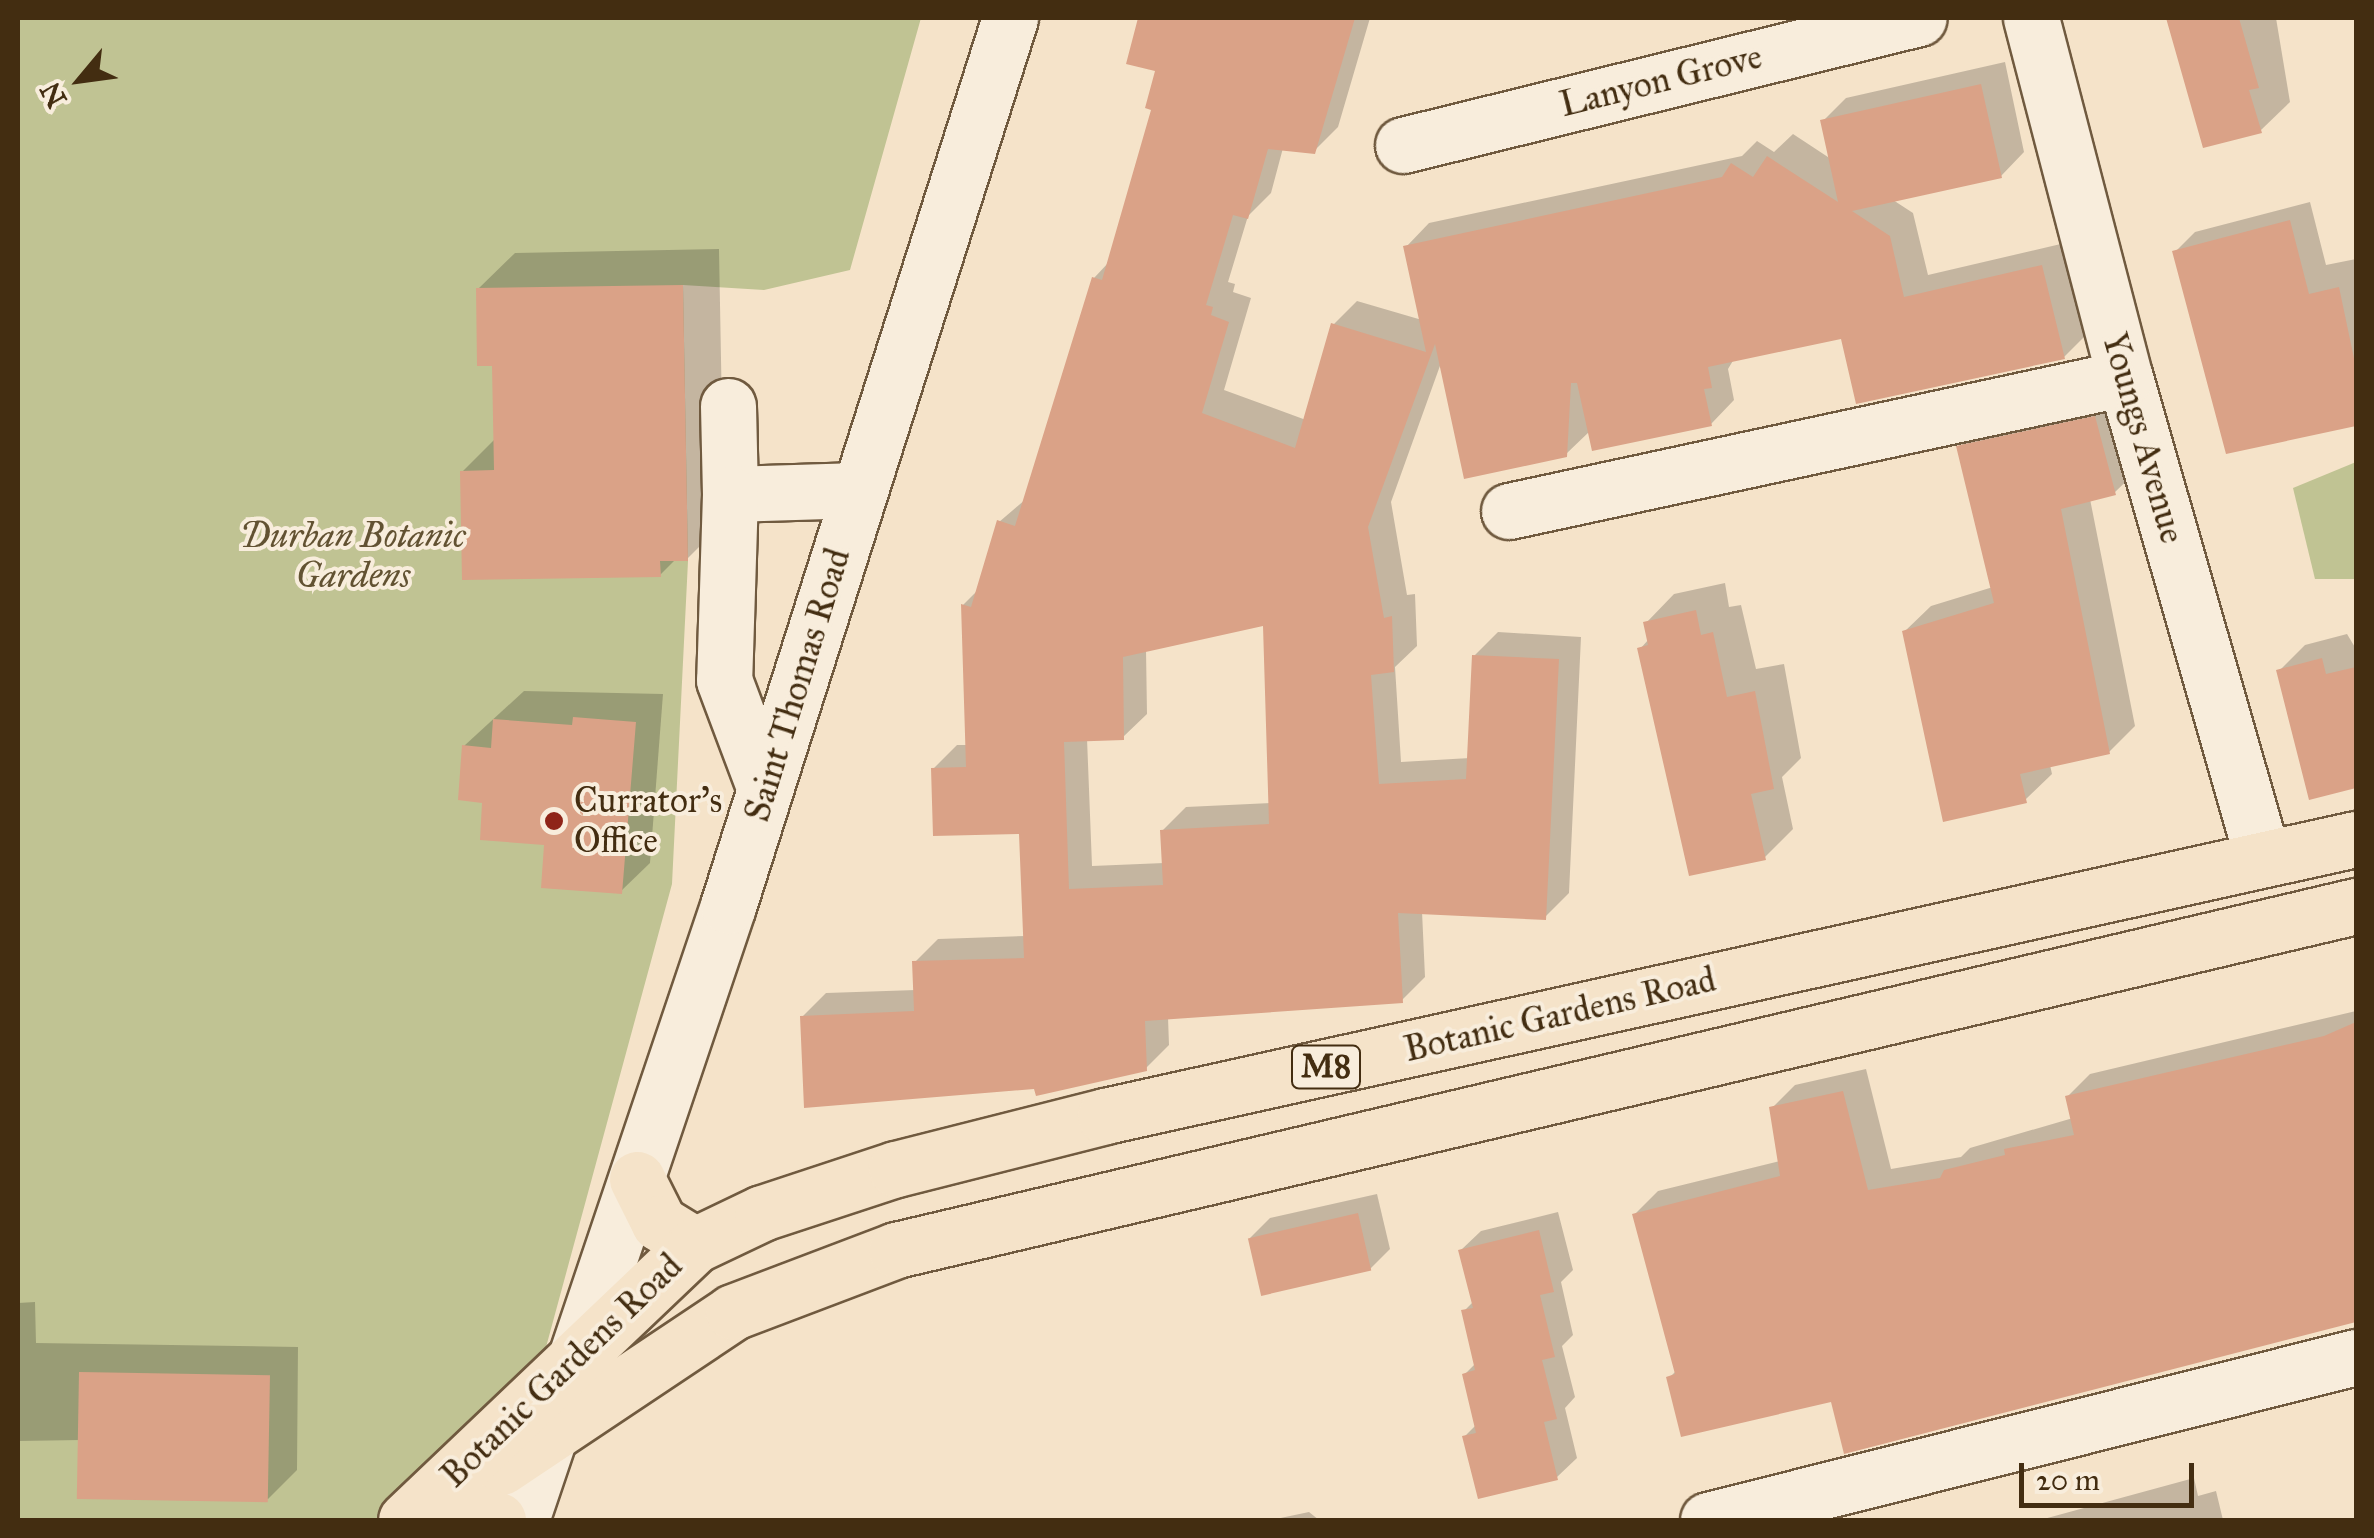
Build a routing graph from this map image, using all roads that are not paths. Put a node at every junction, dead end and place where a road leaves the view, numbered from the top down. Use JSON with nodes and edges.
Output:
{"nodes":[{"id":1,"x":1010,"y":18,"type":"edge"},
{"id":2,"x":1919,"y":18,"type":"edge"},
{"id":3,"x":2031,"y":18,"type":"edge"},
{"id":4,"x":1403,"y":145,"type":"dead end"},
{"id":5,"x":2125,"y":378,"type":"junction"},
{"id":6,"x":728,"y":406,"type":"dead end"},
{"id":7,"x":859,"y":490,"type":"junction"},
{"id":8,"x":730,"y":494,"type":"junction"},
{"id":9,"x":1509,"y":511,"type":"dead end"},
{"id":10,"x":765,"y":788,"type":"junction"},
{"id":11,"x":2356,"y":838,"type":"edge"},
{"id":12,"x":2262,"y":856,"type":"junction"},
{"id":13,"x":2356,"y":906,"type":"edge"},
{"id":14,"x":636,"y":1179,"type":"junction"},
{"id":15,"x":695,"y":1245,"type":"junction"},
{"id":16,"x":2356,"y":1357,"type":"edge"},
{"id":17,"x":591,"y":1378,"type":"junction"},
{"id":18,"x":526,"y":1431,"type":"junction"},
{"id":19,"x":445,"y":1516,"type":"edge"},
{"id":20,"x":521,"y":1520,"type":"edge"},
{"id":21,"x":1708,"y":1520,"type":"edge"}],
"edges":[{"from":1,"to":7,"type":"street","name":"Saint Thomas Road"},
{"from":2,"to":4,"type":"street","name":"Lanyon Grove"},
{"from":3,"to":5,"type":"street","name":"Youngs Avenue"},
{"from":5,"to":9,"type":"street"},
{"from":5,"to":12,"type":"street","name":"Youngs Avenue"},
{"from":6,"to":8,"type":"street"},
{"from":7,"to":8,"type":"street"},
{"from":7,"to":10,"type":"street","name":"Saint Thomas Road"},
{"from":8,"to":10,"type":"street"},
{"from":10,"to":14,"type":"street","name":"Saint Thomas Road"},
{"from":11,"to":12,"type":"main road","name":"Botanic Gardens Road","number":"M8"},
{"from":12,"to":15,"type":"main road","name":"Botanic Gardens Road","number":"M8"},
{"from":13,"to":17,"type":"main road","name":"Botanic Gardens Road","number":"M8"},
{"from":14,"to":15,"type":"main road"},
{"from":14,"to":17,"type":"street","name":"Saint Thomas Road"},
{"from":15,"to":17,"type":"main road","name":"Botanic Gardens Road","number":"M8"},
{"from":16,"to":21,"type":"street"},
{"from":17,"to":18,"type":"main road","name":"Botanic Gardens Road","number":"M8"},
{"from":18,"to":19,"type":"main road","name":"Botanic Gardens Road","number":"M8"},
{"from":18,"to":20,"type":"street"}]}
